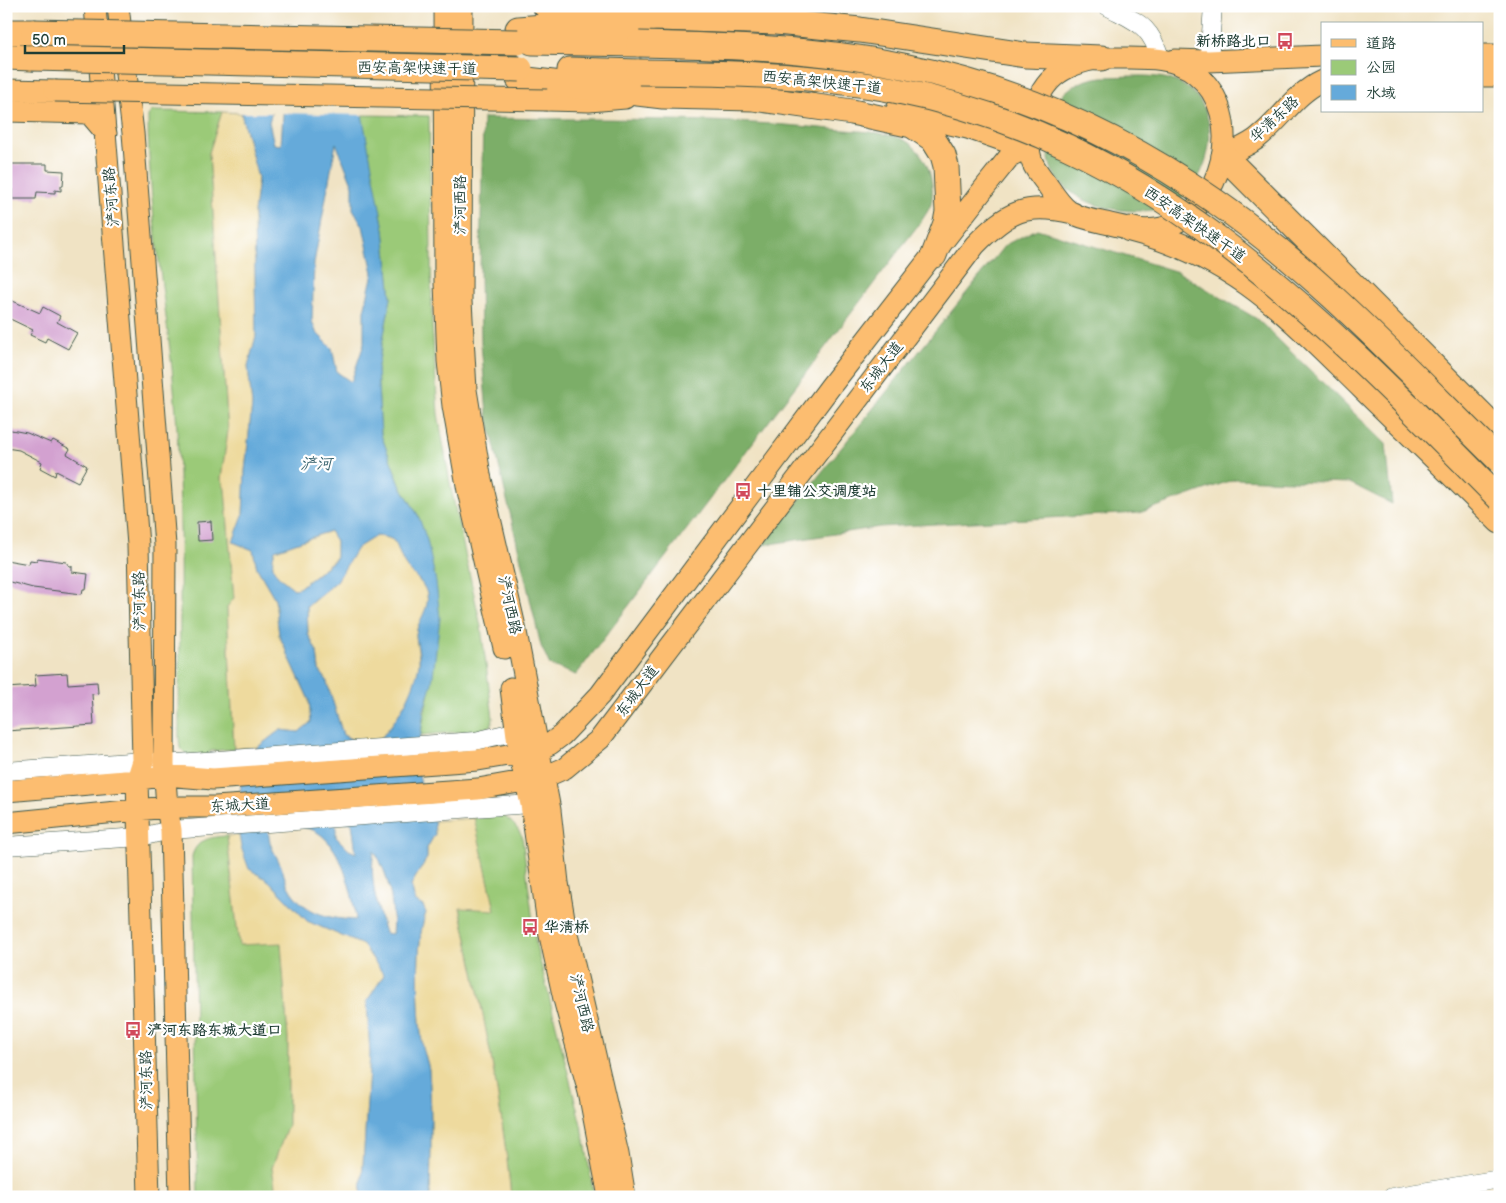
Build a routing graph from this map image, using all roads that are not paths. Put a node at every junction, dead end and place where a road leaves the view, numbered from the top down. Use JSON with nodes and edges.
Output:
{"nodes":[{"id":1,"x":95,"y":6,"type":"edge"},
{"id":2,"x":118,"y":6,"type":"edge"},
{"id":3,"x":444,"y":6,"type":"edge"},
{"id":4,"x":462,"y":6,"type":"edge"},
{"id":5,"x":543,"y":6,"type":"edge"},
{"id":6,"x":1107,"y":6,"type":"edge"},
{"id":7,"x":1213,"y":6,"type":"edge"},
{"id":8,"x":658,"y":18,"type":"junction"},
{"id":9,"x":6,"y":32,"type":"edge"},
{"id":10,"x":518,"y":36,"type":"junction"},
{"id":11,"x":1484,"y":55,"type":"edge"},
{"id":12,"x":1500,"y":55,"type":"edge"},
{"id":13,"x":1321,"y":56,"type":"edge"},
{"id":14,"x":6,"y":57,"type":"edge"},
{"id":15,"x":1101,"y":58,"type":"junction"},
{"id":16,"x":1161,"y":60,"type":"junction"},
{"id":17,"x":1209,"y":61,"type":"junction"},
{"id":18,"x":520,"y":74,"type":"junction"},
{"id":19,"x":1484,"y":76,"type":"edge"},
{"id":20,"x":1500,"y":76,"type":"edge"},
{"id":21,"x":1321,"y":82,"type":"edge"},
{"id":22,"x":6,"y":90,"type":"edge"},
{"id":23,"x":663,"y":96,"type":"junction"},
{"id":24,"x":753,"y":98,"type":"junction"},
{"id":25,"x":6,"y":111,"type":"edge"},
{"id":26,"x":106,"y":133,"type":"junction"},
{"id":27,"x":1028,"y":147,"type":"junction"},
{"id":28,"x":1224,"y":156,"type":"junction"},
{"id":29,"x":1073,"y":213,"type":"junction"},
{"id":30,"x":1130,"y":229,"type":"junction"},
{"id":31,"x":934,"y":255,"type":"junction"},
{"id":32,"x":1500,"y":433,"type":"edge"},
{"id":33,"x":1500,"y":461,"type":"edge"},
{"id":34,"x":1500,"y":499,"type":"edge"},
{"id":35,"x":1500,"y":521,"type":"edge"},
{"id":36,"x":525,"y":744,"type":"junction"},
{"id":37,"x":165,"y":769,"type":"junction"},
{"id":38,"x":140,"y":770,"type":"junction"},
{"id":39,"x":6,"y":772,"type":"edge"},
{"id":40,"x":533,"y":779,"type":"junction"},
{"id":41,"x":6,"y":790,"type":"edge"},
{"id":42,"x":478,"y":798,"type":"junction"},
{"id":43,"x":531,"y":804,"type":"junction"},
{"id":44,"x":167,"y":807,"type":"junction"},
{"id":45,"x":138,"y":810,"type":"junction"},
{"id":46,"x":216,"y":817,"type":"junction"},
{"id":47,"x":6,"y":823,"type":"edge"},
{"id":48,"x":171,"y":830,"type":"junction"},
{"id":49,"x":140,"y":837,"type":"junction"},
{"id":50,"x":6,"y":846,"type":"edge"},
{"id":51,"x":1500,"y":1179,"type":"edge"},
{"id":52,"x":149,"y":1197,"type":"edge"},
{"id":53,"x":180,"y":1197,"type":"edge"},
{"id":54,"x":609,"y":1197,"type":"edge"},
{"id":55,"x":625,"y":1197,"type":"edge"},
{"id":56,"x":1392,"y":1197,"type":"edge"}],
"edges":[{"from":1,"to":26,"type":"main road","name":"浐河东路"},
{"from":2,"to":37,"type":"main road","name":"浐河东路"},
{"from":3,"to":36,"type":"main road","name":"浐河西路"},
{"from":4,"to":36,"type":"main road","name":"浐河西路"},
{"from":5,"to":8,"type":"main road"},
{"from":6,"to":16,"type":"street"},
{"from":7,"to":17,"type":"street"},
{"from":8,"to":10,"type":"highway"},
{"from":8,"to":15,"type":"highway"},
{"from":9,"to":10,"type":"highway","name":"西安高架快速干道","bridge":true},
{"from":10,"to":33,"type":"highway","name":"西安高架快速干道","bridge":true},
{"from":11,"to":12,"type":"main road"},
{"from":13,"to":17,"type":"main road"},
{"from":14,"to":18,"type":"highway","name":"西安高架快速干道","bridge":true},
{"from":15,"to":16,"type":"main road"},
{"from":15,"to":27,"type":"main road"},
{"from":16,"to":17,"type":"main road"},
{"from":16,"to":28,"type":"main road"},
{"from":18,"to":23,"type":"highway"},
{"from":18,"to":34,"type":"highway","name":"西安高架快速干道","bridge":true},
{"from":19,"to":20,"type":"main road"},
{"from":21,"to":28,"type":"main road","name":"华清东路"},
{"from":22,"to":23,"type":"main road","bridge":true},
{"from":23,"to":24,"type":"highway"},
{"from":24,"to":27,"type":"highway"},
{"from":24,"to":31,"type":"highway"},
{"from":25,"to":26,"type":"main road"},
{"from":26,"to":38,"type":"main road","name":"浐河东路"},
{"from":27,"to":29,"type":"main road"},
{"from":27,"to":31,"type":"main road","name":"东城大道"},
{"from":28,"to":30,"type":"main road","name":"东城大道"},
{"from":28,"to":32,"type":"highway"},
{"from":29,"to":30,"type":"main road","name":"东城大道"},
{"from":29,"to":40,"type":"main road","name":"东城大道"},
{"from":30,"to":35,"type":"highway"},
{"from":31,"to":36,"type":"main road","name":"东城大道"},
{"from":36,"to":37,"type":"main road","name":"东城大道"},
{"from":36,"to":40,"type":"main road","name":"浐河西路"},
{"from":37,"to":38,"type":"main road","name":"东城大道"},
{"from":37,"to":44,"type":"main road","name":"浐河东路"},
{"from":38,"to":39,"type":"street"},
{"from":38,"to":41,"type":"main road","name":"东城大道"},
{"from":38,"to":45,"type":"main road","name":"浐河东路"},
{"from":40,"to":42,"type":"main road","name":"东城大道"},
{"from":40,"to":43,"type":"main road","name":"浐河西路"},
{"from":40,"to":55,"type":"main road","name":"浐河西路"},
{"from":42,"to":43,"type":"street"},
{"from":42,"to":46,"type":"main road","name":"东城大道"},
{"from":43,"to":54,"type":"main road","name":"浐河西路"},
{"from":44,"to":45,"type":"main road","name":"东城大道"},
{"from":44,"to":46,"type":"main road","name":"东城大道"},
{"from":44,"to":48,"type":"main road","name":"浐河东路"},
{"from":45,"to":47,"type":"main road","name":"东城大道"},
{"from":45,"to":49,"type":"main road","name":"浐河东路"},
{"from":46,"to":48,"type":"street"},
{"from":48,"to":49,"type":"street"},
{"from":48,"to":53,"type":"main road","name":"浐河东路"},
{"from":49,"to":50,"type":"street"},
{"from":49,"to":52,"type":"main road","name":"浐河东路"},
{"from":51,"to":56,"type":"street"}]}
